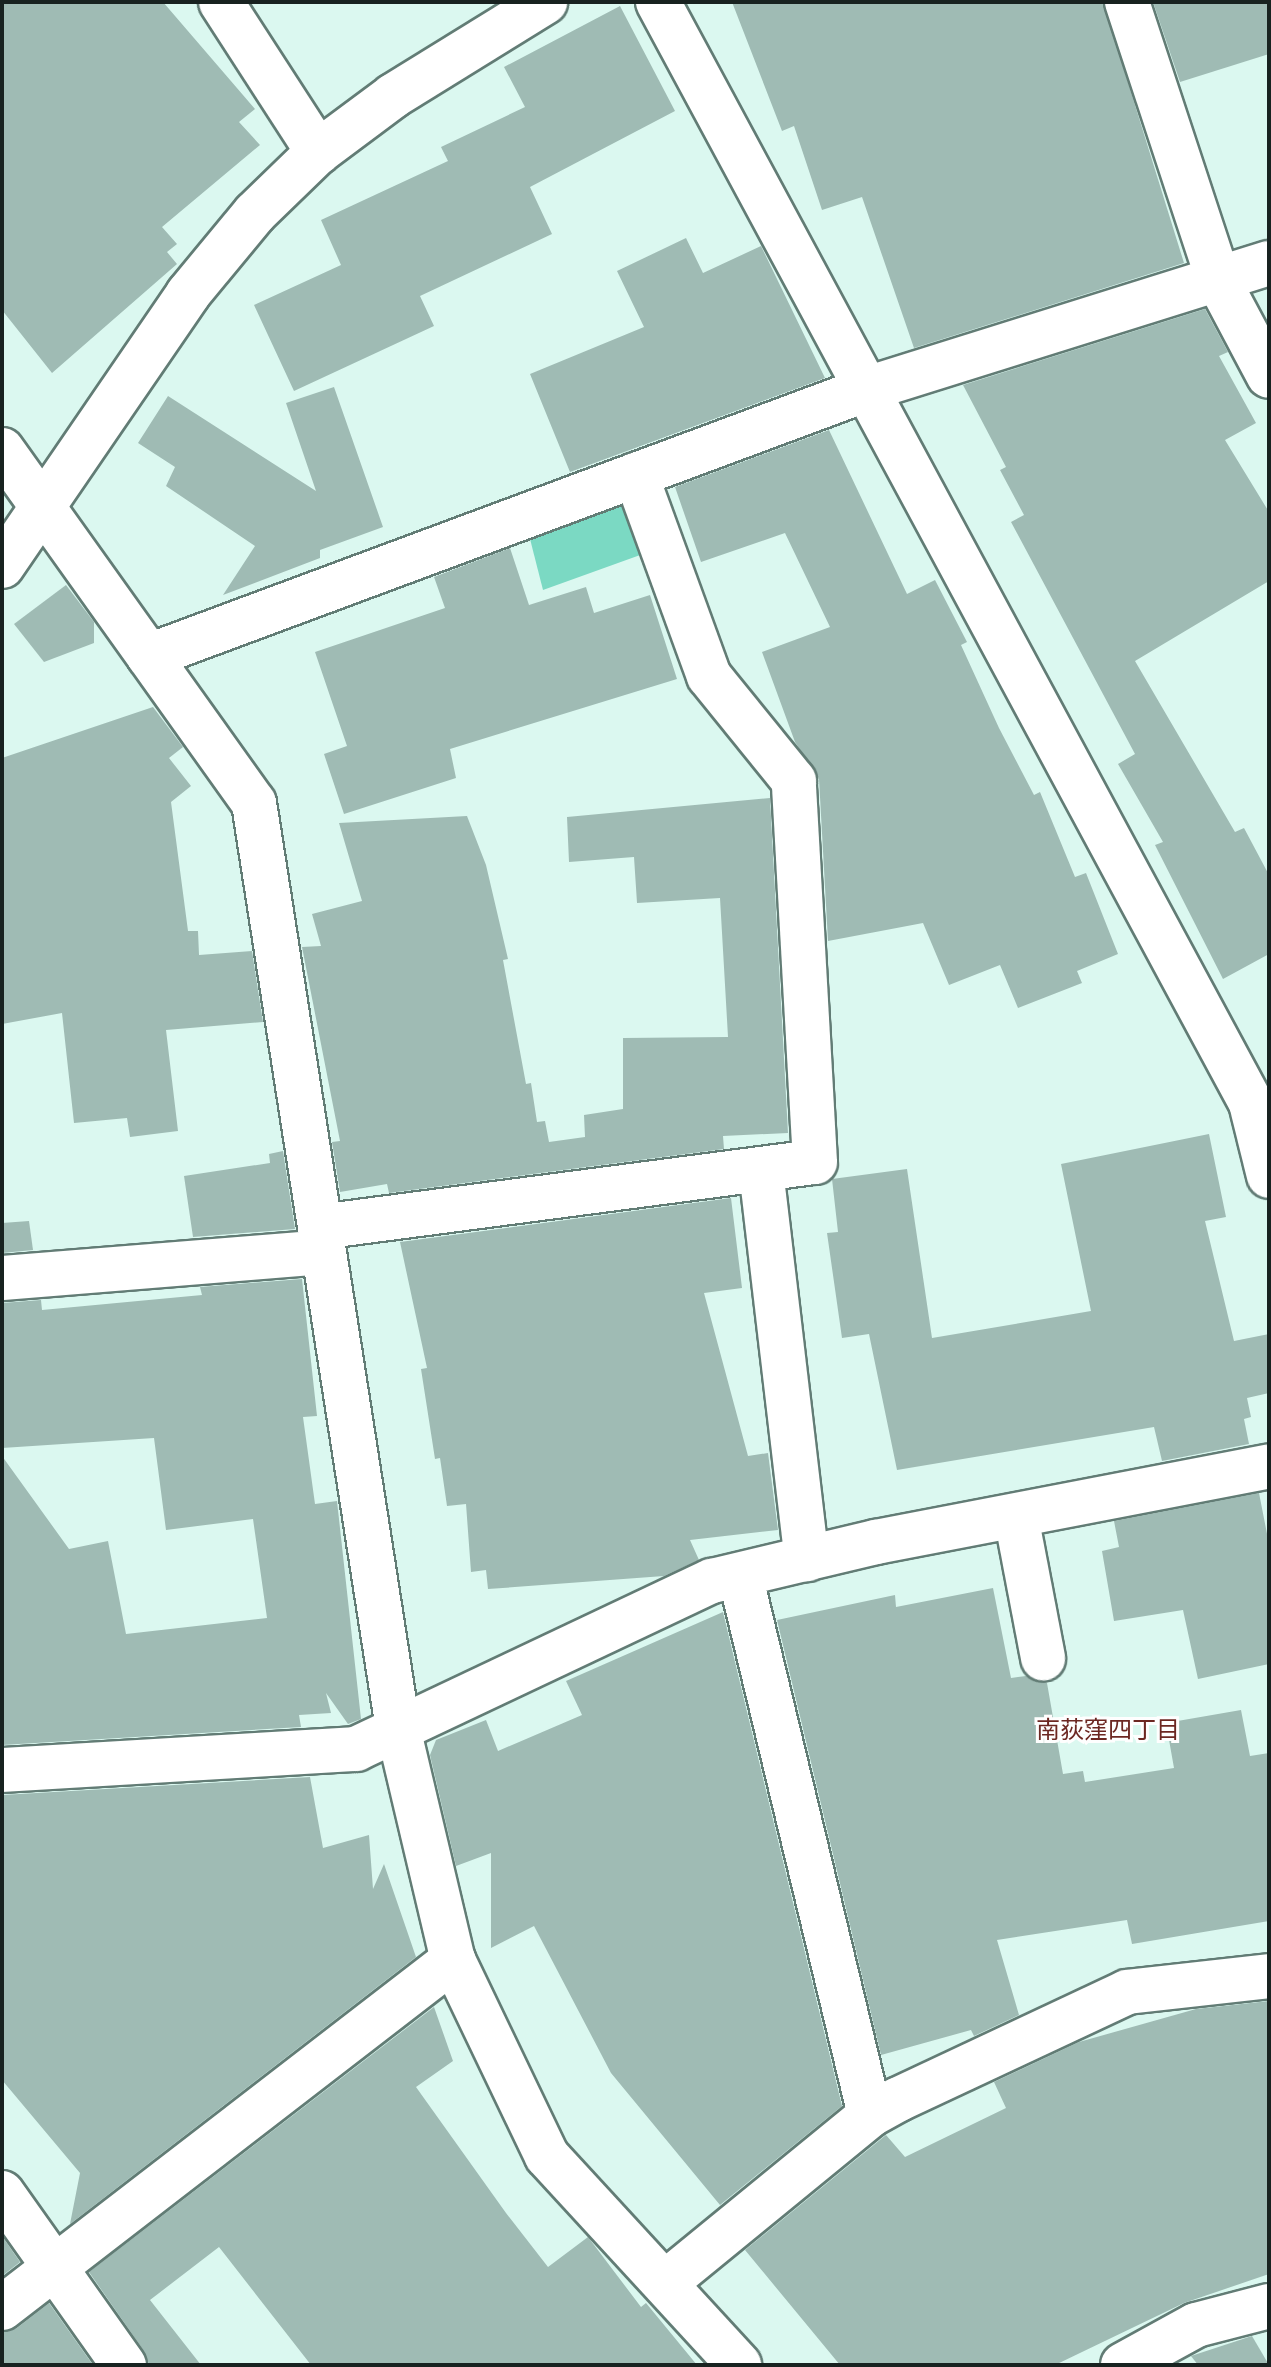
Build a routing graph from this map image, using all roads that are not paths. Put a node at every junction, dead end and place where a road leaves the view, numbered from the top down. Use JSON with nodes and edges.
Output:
{"nodes":[{"id":1,"x":221,"y":2,"type":"edge"},
{"id":2,"x":545,"y":2,"type":"edge"},
{"id":3,"x":658,"y":2,"type":"edge"},
{"id":4,"x":1127,"y":2,"type":"edge"},
{"id":5,"x":318,"y":152,"type":"junction"},
{"id":6,"x":1269,"y":263,"type":"edge"},
{"id":7,"x":1219,"y":282,"type":"junction"},
{"id":8,"x":1269,"y":376,"type":"edge"},
{"id":9,"x":870,"y":388,"type":"junction"},
{"id":10,"x":2,"y":450,"type":"edge"},
{"id":11,"x":636,"y":475,"type":"junction"},
{"id":12,"x":44,"y":504,"type":"junction"},
{"id":13,"x":2,"y":566,"type":"edge"},
{"id":14,"x":149,"y":656,"type":"junction"},
{"id":15,"x":761,"y":1170,"type":"junction"},
{"id":16,"x":1269,"y":1176,"type":"edge"},
{"id":17,"x":322,"y":1239,"type":"junction"},
{"id":18,"x":2,"y":1278,"type":"edge"},
{"id":19,"x":1269,"y":1466,"type":"edge"},
{"id":20,"x":1016,"y":1516,"type":"junction"},
{"id":21,"x":807,"y":1559,"type":"junction"},
{"id":22,"x":740,"y":1575,"type":"junction"},
{"id":23,"x":1043,"y":1658,"type":"dead end"},
{"id":24,"x":398,"y":1728,"type":"junction"},
{"id":25,"x":2,"y":1770,"type":"edge"},
{"id":26,"x":453,"y":1960,"type":"junction"},
{"id":27,"x":1269,"y":1976,"type":"edge"},
{"id":28,"x":870,"y":2115,"type":"junction"},
{"id":29,"x":2,"y":2193,"type":"edge"},
{"id":30,"x":52,"y":2266,"type":"junction"},
{"id":31,"x":665,"y":2283,"type":"junction"},
{"id":32,"x":1269,"y":2306,"type":"edge"},
{"id":33,"x":2,"y":2308,"type":"edge"},
{"id":34,"x":124,"y":2365,"type":"edge"},
{"id":35,"x":739,"y":2365,"type":"edge"},
{"id":36,"x":1123,"y":2365,"type":"edge"}],
"edges":[{"from":1,"to":5,"type":"street"},
{"from":2,"to":5,"type":"street"},
{"from":3,"to":9,"type":"street"},
{"from":4,"to":7,"type":"street"},
{"from":5,"to":12,"type":"street"},
{"from":6,"to":7,"type":"street"},
{"from":7,"to":8,"type":"street"},
{"from":7,"to":9,"type":"street"},
{"from":9,"to":11,"type":"street"},
{"from":9,"to":16,"type":"street"},
{"from":10,"to":12,"type":"street"},
{"from":11,"to":14,"type":"street"},
{"from":11,"to":15,"type":"street"},
{"from":12,"to":13,"type":"street"},
{"from":12,"to":14,"type":"street"},
{"from":14,"to":17,"type":"street"},
{"from":15,"to":17,"type":"street"},
{"from":15,"to":21,"type":"street"},
{"from":17,"to":18,"type":"street"},
{"from":17,"to":24,"type":"street"},
{"from":19,"to":20,"type":"street"},
{"from":20,"to":21,"type":"street"},
{"from":20,"to":23,"type":"street"},
{"from":21,"to":22,"type":"street"},
{"from":22,"to":24,"type":"street"},
{"from":22,"to":28,"type":"street"},
{"from":24,"to":25,"type":"street"},
{"from":24,"to":26,"type":"street"},
{"from":26,"to":30,"type":"street"},
{"from":26,"to":31,"type":"street"},
{"from":27,"to":28,"type":"street"},
{"from":28,"to":31,"type":"street"},
{"from":29,"to":30,"type":"street"},
{"from":30,"to":33,"type":"street"},
{"from":30,"to":34,"type":"street"},
{"from":31,"to":35,"type":"street"},
{"from":32,"to":36,"type":"street"}]}
